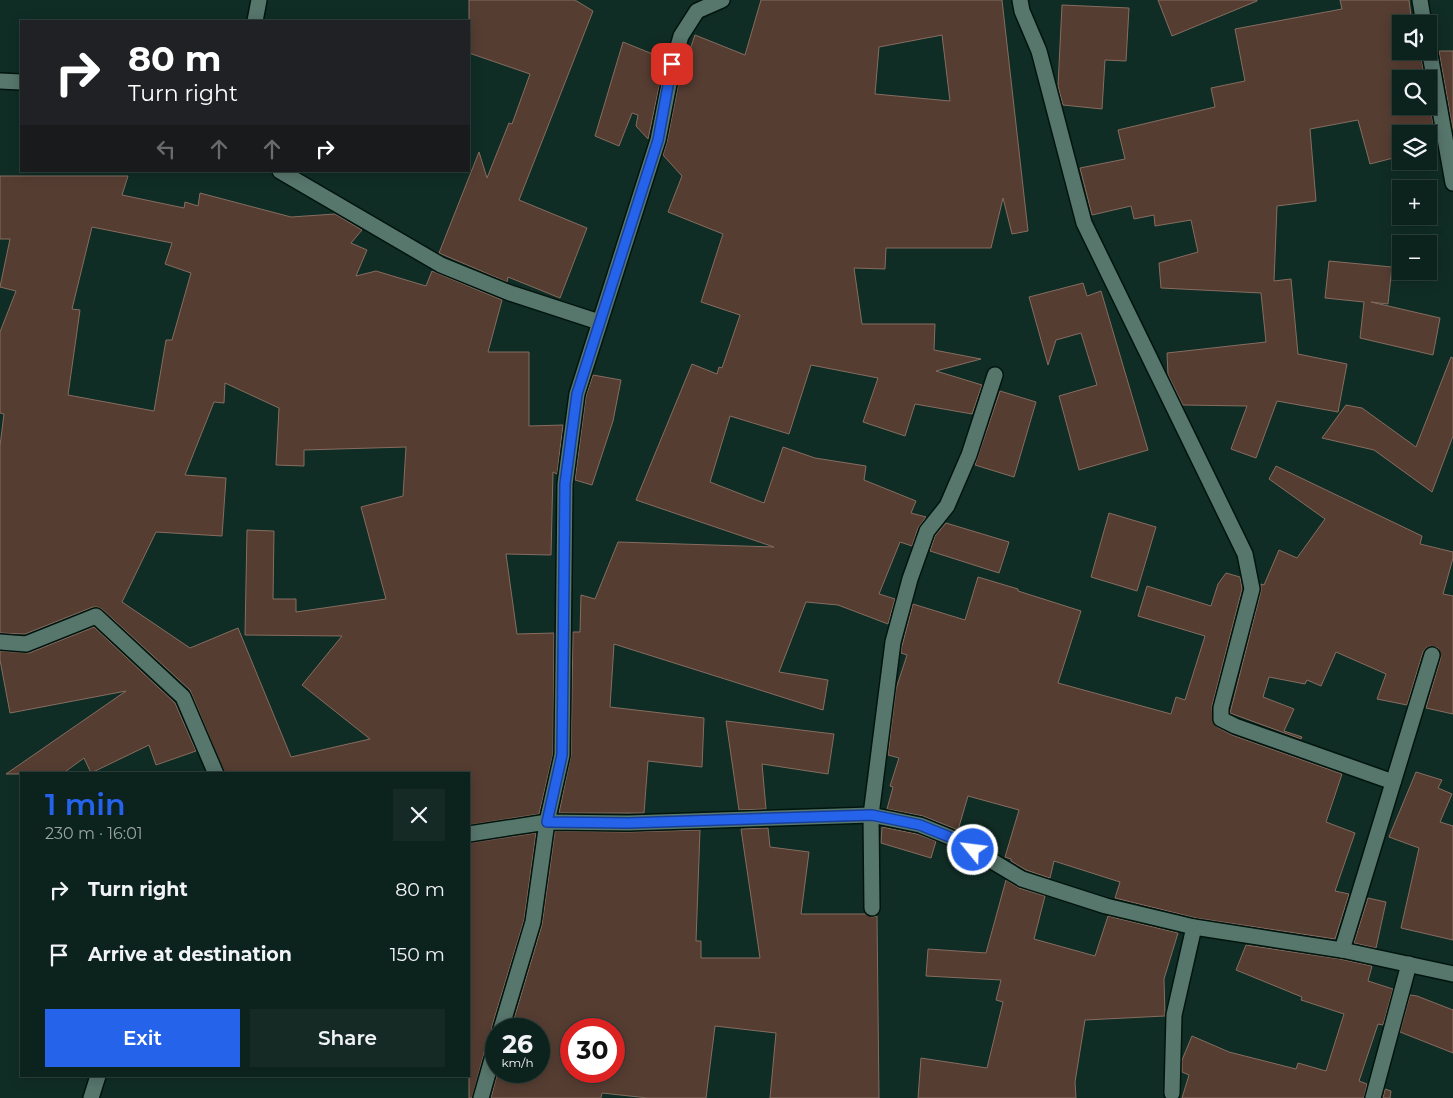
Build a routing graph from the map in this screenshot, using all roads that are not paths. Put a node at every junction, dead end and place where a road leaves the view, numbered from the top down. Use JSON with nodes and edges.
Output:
{"nodes":[{"id":1,"x":259,"y":0,"type":"edge"},
{"id":2,"x":722,"y":0,"type":"edge"},
{"id":3,"x":1020,"y":0,"type":"edge"},
{"id":4,"x":1420,"y":0,"type":"edge"},
{"id":5,"x":1422,"y":15,"type":"edge"},
{"id":6,"x":255,"y":20,"type":"edge"},
{"id":7,"x":1431,"y":60,"type":"edge"},
{"id":8,"x":0,"y":81,"type":"edge"},
{"id":9,"x":20,"y":82,"type":"edge"},
{"id":10,"x":282,"y":172,"type":"edge"},
{"id":11,"x":1453,"y":183,"type":"edge"},
{"id":12,"x":599,"y":322,"type":"junction"},
{"id":13,"x":995,"y":375,"type":"dead end"},
{"id":14,"x":0,"y":642,"type":"edge"},
{"id":15,"x":1432,"y":655,"type":"dead end"},
{"id":16,"x":215,"y":772,"type":"edge"},
{"id":17,"x":1393,"y":782,"type":"junction"},
{"id":18,"x":872,"y":815,"type":"junction"},
{"id":19,"x":547,"y":822,"type":"junction"},
{"id":20,"x":470,"y":834,"type":"edge"},
{"id":21,"x":872,"y":908,"type":"dead end"},
{"id":22,"x":1194,"y":927,"type":"junction"},
{"id":23,"x":1342,"y":950,"type":"junction"},
{"id":24,"x":1408,"y":964,"type":"junction"},
{"id":25,"x":1453,"y":974,"type":"edge"},
{"id":26,"x":504,"y":1018,"type":"edge"},
{"id":27,"x":98,"y":1077,"type":"edge"},
{"id":28,"x":485,"y":1083,"type":"edge"},
{"id":29,"x":1172,"y":1093,"type":"dead end"},
{"id":30,"x":91,"y":1098,"type":"edge"},
{"id":31,"x":481,"y":1098,"type":"edge"},
{"id":32,"x":1372,"y":1098,"type":"edge"}],
"edges":[{"from":1,"to":6,"type":"street"},
{"from":2,"to":12,"type":"street"},
{"from":3,"to":17,"type":"street"},
{"from":4,"to":5,"type":"street"},
{"from":7,"to":11,"type":"street"},
{"from":8,"to":9,"type":"street"},
{"from":10,"to":12,"type":"street"},
{"from":12,"to":19,"type":"street"},
{"from":13,"to":18,"type":"street"},
{"from":14,"to":16,"type":"street"},
{"from":15,"to":17,"type":"street"},
{"from":17,"to":23,"type":"street"},
{"from":18,"to":19,"type":"street"},
{"from":18,"to":21,"type":"street"},
{"from":18,"to":22,"type":"street"},
{"from":19,"to":20,"type":"street"},
{"from":19,"to":26,"type":"street"},
{"from":22,"to":23,"type":"street"},
{"from":22,"to":29,"type":"street"},
{"from":23,"to":24,"type":"street"},
{"from":24,"to":25,"type":"street"},
{"from":24,"to":32,"type":"street"},
{"from":27,"to":30,"type":"street"},
{"from":28,"to":31,"type":"street"}]}
